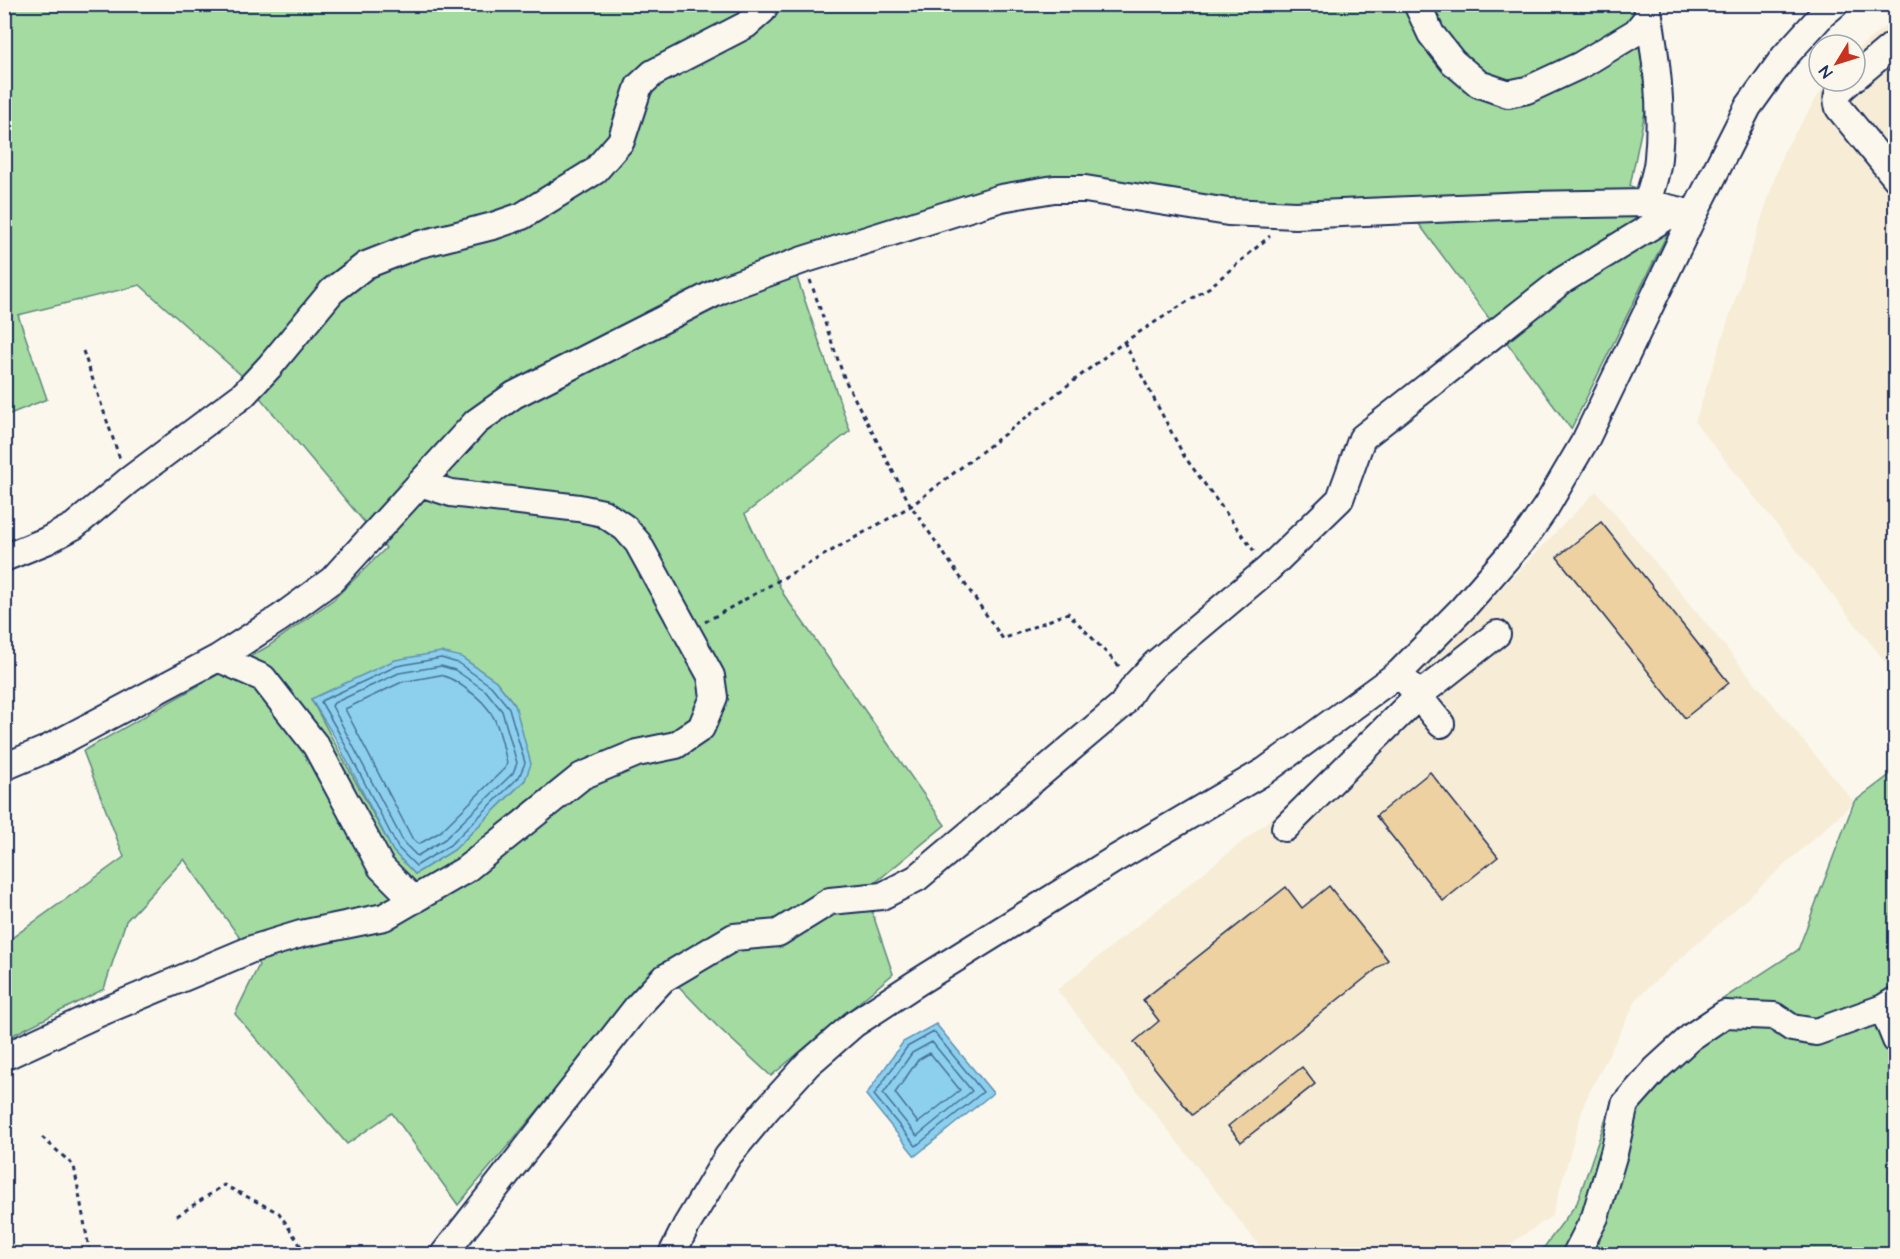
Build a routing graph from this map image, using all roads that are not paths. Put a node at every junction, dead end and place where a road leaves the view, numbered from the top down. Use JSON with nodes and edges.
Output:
{"nodes":[{"id":1,"x":764,"y":4,"type":"edge"},
{"id":2,"x":1417,"y":4,"type":"edge"},
{"id":3,"x":1835,"y":4,"type":"edge"},
{"id":4,"x":1648,"y":10,"type":"edge"},
{"id":5,"x":1896,"y":46,"type":"edge"},
{"id":6,"x":1867,"y":67,"type":"edge"},
{"id":7,"x":1839,"y":93,"type":"edge"},
{"id":8,"x":1896,"y":178,"type":"edge"},
{"id":9,"x":1647,"y":203,"type":"junction"},
{"id":10,"x":1686,"y":212,"type":"junction"},
{"id":11,"x":420,"y":483,"type":"junction"},
{"id":12,"x":4,"y":558,"type":"edge"},
{"id":13,"x":1497,"y":633,"type":"dead end"},
{"id":14,"x":218,"y":658,"type":"junction"},
{"id":15,"x":1399,"y":673,"type":"junction"},
{"id":16,"x":1418,"y":696,"type":"junction"},
{"id":17,"x":1441,"y":724,"type":"dead end"},
{"id":18,"x":4,"y":767,"type":"edge"},
{"id":19,"x":1285,"y":828,"type":"dead end"},
{"id":20,"x":414,"y":900,"type":"junction"},
{"id":21,"x":1889,"y":1004,"type":"edge"},
{"id":22,"x":1896,"y":1040,"type":"edge"},
{"id":23,"x":4,"y":1057,"type":"edge"},
{"id":24,"x":444,"y":1254,"type":"edge"},
{"id":25,"x":672,"y":1254,"type":"edge"},
{"id":26,"x":1576,"y":1254,"type":"edge"}],
"edges":[{"from":1,"to":12,"type":"street"},
{"from":2,"to":4,"type":"street"},
{"from":3,"to":10,"type":"street"},
{"from":4,"to":9,"type":"street"},
{"from":5,"to":6,"type":"street"},
{"from":7,"to":8,"type":"street"},
{"from":9,"to":10,"type":"street"},
{"from":9,"to":11,"type":"street"},
{"from":10,"to":15,"type":"street"},
{"from":10,"to":24,"type":"street"},
{"from":11,"to":14,"type":"street"},
{"from":11,"to":20,"type":"street"},
{"from":13,"to":16,"type":"street"},
{"from":14,"to":18,"type":"street"},
{"from":14,"to":20,"type":"street"},
{"from":15,"to":16,"type":"street"},
{"from":15,"to":25,"type":"street"},
{"from":16,"to":17,"type":"street"},
{"from":16,"to":19,"type":"street"},
{"from":20,"to":23,"type":"street"},
{"from":21,"to":22,"type":"street"},
{"from":21,"to":26,"type":"street"}]}
